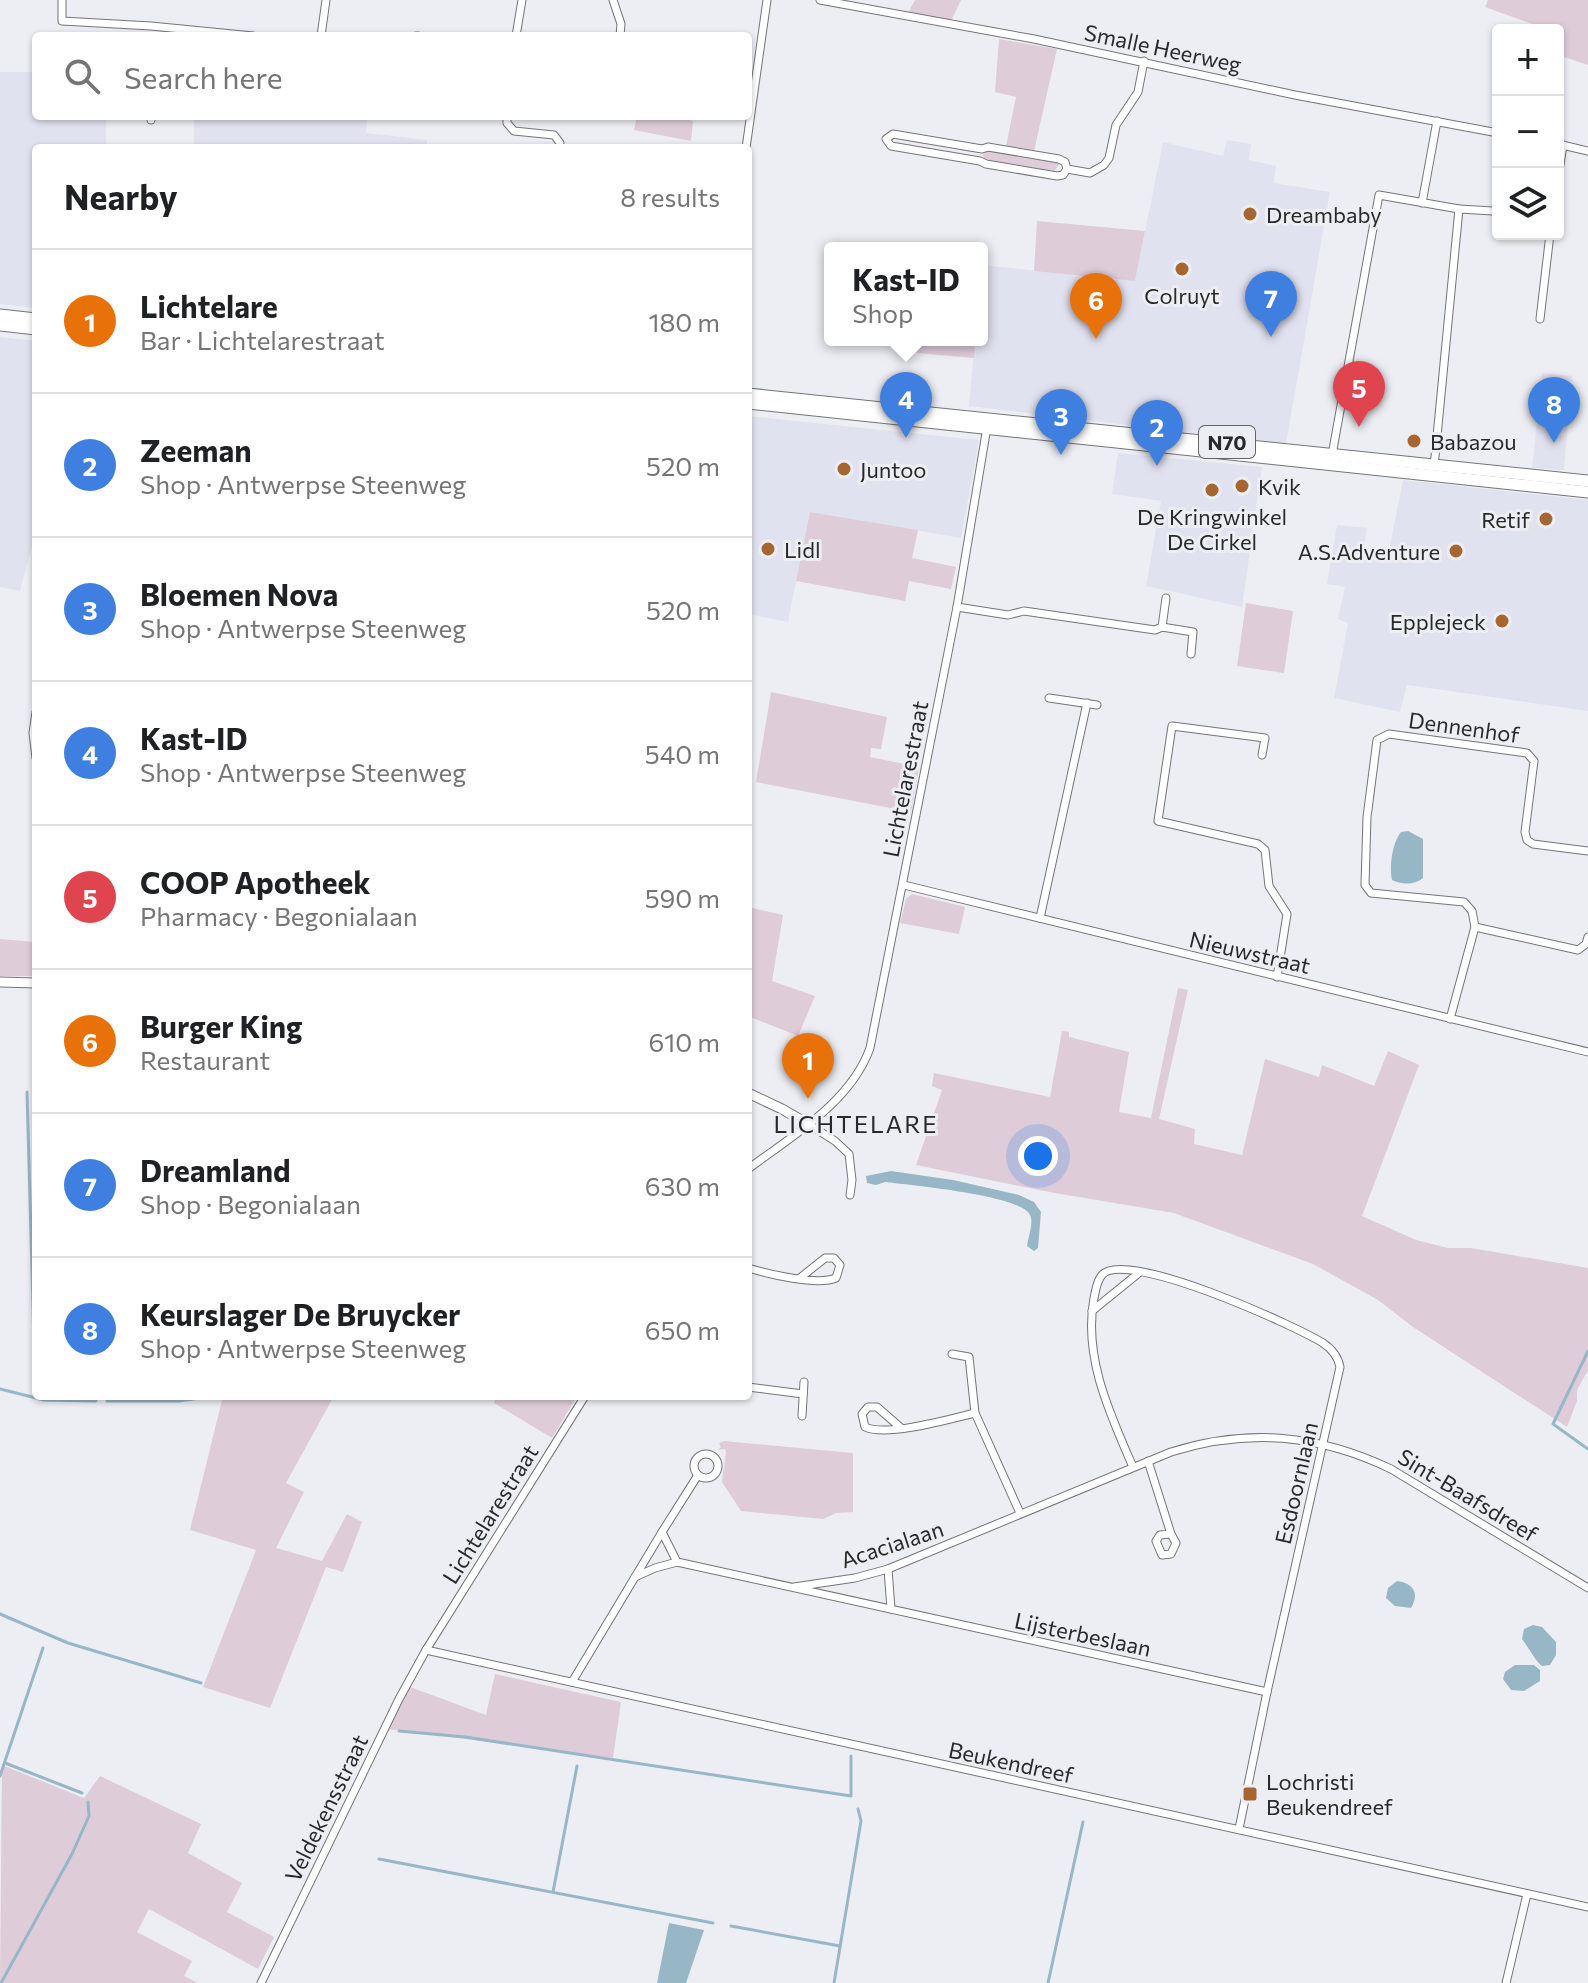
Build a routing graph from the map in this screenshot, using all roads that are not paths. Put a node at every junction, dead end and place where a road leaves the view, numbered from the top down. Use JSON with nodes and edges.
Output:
{"nodes":[{"id":1,"x":62,"y":0,"type":"edge"},
{"id":2,"x":326,"y":0,"type":"edge"},
{"id":3,"x":522,"y":0,"type":"edge"},
{"id":4,"x":613,"y":0,"type":"edge"},
{"id":5,"x":767,"y":0,"type":"edge"},
{"id":6,"x":820,"y":0,"type":"edge"},
{"id":7,"x":62,"y":21,"type":"junction"},
{"id":8,"x":151,"y":26,"type":"junction"},
{"id":9,"x":55,"y":30,"type":"dead end"},
{"id":10,"x":151,"y":32,"type":"edge"},
{"id":11,"x":212,"y":32,"type":"edge"},
{"id":12,"x":322,"y":32,"type":"edge"},
{"id":13,"x":517,"y":32,"type":"edge"},
{"id":14,"x":620,"y":32,"type":"edge"},
{"id":15,"x":1144,"y":61,"type":"junction"},
{"id":16,"x":752,"y":106,"type":"edge"},
{"id":17,"x":507,"y":120,"type":"edge"},
{"id":18,"x":750,"y":120,"type":"edge"},
{"id":19,"x":1437,"y":121,"type":"junction"},
{"id":20,"x":1492,"y":132,"type":"edge"},
{"id":21,"x":560,"y":144,"type":"edge"},
{"id":22,"x":747,"y":144,"type":"edge"},
{"id":23,"x":1564,"y":146,"type":"edge"},
{"id":24,"x":982,"y":149,"type":"junction"},
{"id":25,"x":1588,"y":151,"type":"edge"},
{"id":26,"x":980,"y":161,"type":"junction"},
{"id":27,"x":1067,"y":169,"type":"junction"},
{"id":28,"x":1422,"y":203,"type":"junction"},
{"id":29,"x":1459,"y":209,"type":"junction"},
{"id":30,"x":1492,"y":211,"type":"edge"},
{"id":31,"x":1549,"y":240,"type":"edge"},
{"id":32,"x":0,"y":315,"type":"edge"},
{"id":33,"x":32,"y":319,"type":"edge"},
{"id":34,"x":1540,"y":319,"type":"dead end"},
{"id":35,"x":0,"y":325,"type":"edge"},
{"id":36,"x":32,"y":329,"type":"edge"},
{"id":37,"x":752,"y":394,"type":"edge"},
{"id":38,"x":752,"y":403,"type":"edge"},
{"id":39,"x":988,"y":422,"type":"junction"},
{"id":40,"x":1331,"y":460,"type":"junction"},
{"id":41,"x":1434,"y":470,"type":"junction"},
{"id":42,"x":1588,"y":481,"type":"edge"},
{"id":43,"x":1588,"y":492,"type":"edge"},
{"id":44,"x":1166,"y":598,"type":"dead end"},
{"id":45,"x":957,"y":607,"type":"junction"},
{"id":46,"x":1162,"y":627,"type":"junction"},
{"id":47,"x":1191,"y":654,"type":"dead end"},
{"id":48,"x":1049,"y":698,"type":"dead end"},
{"id":49,"x":1087,"y":703,"type":"junction"},
{"id":50,"x":1097,"y":705,"type":"dead end"},
{"id":51,"x":1262,"y":755,"type":"dead end"},
{"id":52,"x":1588,"y":851,"type":"edge"},
{"id":53,"x":904,"y":885,"type":"junction"},
{"id":54,"x":1040,"y":918,"type":"junction"},
{"id":55,"x":1475,"y":927,"type":"junction"},
{"id":56,"x":1588,"y":937,"type":"edge"},
{"id":57,"x":1277,"y":977,"type":"junction"},
{"id":58,"x":0,"y":982,"type":"edge"},
{"id":59,"x":32,"y":983,"type":"edge"},
{"id":60,"x":1450,"y":1019,"type":"junction"},
{"id":61,"x":1588,"y":1052,"type":"edge"},
{"id":62,"x":752,"y":1095,"type":"edge"},
{"id":63,"x":808,"y":1124,"type":"junction"},
{"id":64,"x":752,"y":1166,"type":"edge"},
{"id":65,"x":850,"y":1195,"type":"dead end"},
{"id":66,"x":752,"y":1269,"type":"edge"},
{"id":67,"x":1141,"y":1272,"type":"junction"},
{"id":68,"x":800,"y":1278,"type":"junction"},
{"id":69,"x":1092,"y":1311,"type":"junction"},
{"id":70,"x":952,"y":1354,"type":"dead end"},
{"id":71,"x":804,"y":1382,"type":"dead end"},
{"id":72,"x":752,"y":1388,"type":"edge"},
{"id":73,"x":803,"y":1394,"type":"junction"},
{"id":74,"x":582,"y":1400,"type":"edge"},
{"id":75,"x":975,"y":1413,"type":"junction"},
{"id":76,"x":802,"y":1416,"type":"dead end"},
{"id":77,"x":901,"y":1428,"type":"junction"},
{"id":78,"x":1323,"y":1445,"type":"junction"},
{"id":79,"x":1148,"y":1461,"type":"junction"},
{"id":80,"x":1133,"y":1467,"type":"junction"},
{"id":81,"x":698,"y":1475,"type":"dead end"},
{"id":82,"x":1020,"y":1513,"type":"junction"},
{"id":83,"x":662,"y":1532,"type":"junction"},
{"id":84,"x":1171,"y":1534,"type":"dead end"},
{"id":85,"x":677,"y":1562,"type":"junction"},
{"id":86,"x":888,"y":1569,"type":"junction"},
{"id":87,"x":633,"y":1578,"type":"junction"},
{"id":88,"x":794,"y":1587,"type":"junction"},
{"id":89,"x":1588,"y":1588,"type":"edge"},
{"id":90,"x":891,"y":1609,"type":"junction"},
{"id":91,"x":426,"y":1650,"type":"junction"},
{"id":92,"x":572,"y":1682,"type":"junction"},
{"id":93,"x":1267,"y":1692,"type":"junction"},
{"id":94,"x":1239,"y":1829,"type":"junction"},
{"id":95,"x":1527,"y":1894,"type":"junction"},
{"id":96,"x":1588,"y":1907,"type":"edge"},
{"id":97,"x":261,"y":1983,"type":"edge"},
{"id":98,"x":1506,"y":1983,"type":"edge"}],
"edges":[{"from":1,"to":7,"type":"street"},
{"from":2,"to":12,"type":"street"},
{"from":3,"to":13,"type":"street"},
{"from":4,"to":14,"type":"street"},
{"from":5,"to":16,"type":"street"},
{"from":6,"to":15,"type":"street","name":"Smalle Heerweg"},
{"from":7,"to":8,"type":"street"},
{"from":7,"to":9,"type":"street"},
{"from":8,"to":10,"type":"street"},
{"from":8,"to":11,"type":"street"},
{"from":15,"to":19,"type":"street","name":"Smalle Heerweg"},
{"from":15,"to":27,"type":"street"},
{"from":17,"to":21,"type":"street"},
{"from":18,"to":22,"type":"street"},
{"from":19,"to":20,"type":"street","name":"Smalle Heerweg"},
{"from":19,"to":28,"type":"street"},
{"from":23,"to":25,"type":"street"},
{"from":24,"to":26,"type":"street"},
{"from":24,"to":26,"type":"street"},
{"from":24,"to":27,"type":"street"},
{"from":26,"to":27,"type":"street"},
{"from":28,"to":29,"type":"street"},
{"from":28,"to":40,"type":"street"},
{"from":29,"to":30,"type":"street"},
{"from":29,"to":41,"type":"street"},
{"from":31,"to":34,"type":"street"},
{"from":32,"to":33,"type":"main road"},
{"from":35,"to":36,"type":"main road"},
{"from":37,"to":39,"type":"main road","number":"N70"},
{"from":38,"to":39,"type":"main road","number":"N70"},
{"from":39,"to":40,"type":"main road","number":"N70"},
{"from":39,"to":45,"type":"street","name":"Lichtelarestraat"},
{"from":40,"to":41,"type":"main road","number":"N70"},
{"from":41,"to":42,"type":"main road","number":"N70"},
{"from":41,"to":43,"type":"main road","number":"N70"},
{"from":44,"to":46,"type":"street"},
{"from":45,"to":46,"type":"street"},
{"from":45,"to":53,"type":"street","name":"Lichtelarestraat"},
{"from":46,"to":47,"type":"street"},
{"from":48,"to":49,"type":"street"},
{"from":49,"to":50,"type":"street"},
{"from":49,"to":54,"type":"street"},
{"from":51,"to":57,"type":"street"},
{"from":52,"to":55,"type":"street","name":"Dennenhof"},
{"from":53,"to":54,"type":"street","name":"Nieuwstraat"},
{"from":53,"to":63,"type":"street","name":"Lichtelarestraat"},
{"from":54,"to":57,"type":"street","name":"Nieuwstraat"},
{"from":55,"to":56,"type":"street"},
{"from":55,"to":60,"type":"street"},
{"from":57,"to":60,"type":"street","name":"Nieuwstraat"},
{"from":58,"to":59,"type":"street"},
{"from":60,"to":61,"type":"street","name":"Nieuwstraat"},
{"from":62,"to":63,"type":"street"},
{"from":63,"to":64,"type":"street","name":"Lichtelarestraat"},
{"from":63,"to":65,"type":"street"},
{"from":66,"to":68,"type":"street"},
{"from":67,"to":69,"type":"street"},
{"from":67,"to":69,"type":"street","name":"Esdoornlaan"},
{"from":67,"to":78,"type":"street","name":"Esdoornlaan"},
{"from":68,"to":68,"type":"street"},
{"from":69,"to":80,"type":"street","name":"Esdoornlaan"},
{"from":70,"to":75,"type":"street"},
{"from":71,"to":73,"type":"street"},
{"from":72,"to":73,"type":"street"},
{"from":73,"to":76,"type":"street"},
{"from":74,"to":91,"type":"street","name":"Lichtelarestraat"},
{"from":75,"to":77,"type":"street"},
{"from":75,"to":82,"type":"street"},
{"from":77,"to":77,"type":"street"},
{"from":78,"to":79,"type":"street","name":"Acacialaan"},
{"from":78,"to":89,"type":"street","name":"Sint-Baafsdreef"},
{"from":78,"to":93,"type":"street","name":"Esdoornlaan"},
{"from":79,"to":80,"type":"street","name":"Acacialaan"},
{"from":79,"to":84,"type":"street"},
{"from":80,"to":82,"type":"street","name":"Acacialaan"},
{"from":81,"to":83,"type":"street"},
{"from":82,"to":86,"type":"street","name":"Acacialaan"},
{"from":83,"to":85,"type":"street"},
{"from":83,"to":87,"type":"street"},
{"from":85,"to":87,"type":"street"},
{"from":85,"to":88,"type":"street","name":"Acacialaan"},
{"from":86,"to":88,"type":"street","name":"Acacialaan"},
{"from":86,"to":90,"type":"street"},
{"from":87,"to":92,"type":"street"},
{"from":88,"to":90,"type":"street","name":"Lijsterbeslaan"},
{"from":90,"to":93,"type":"street","name":"Lijsterbeslaan"},
{"from":91,"to":92,"type":"street","name":"Beukendreef"},
{"from":91,"to":97,"type":"street","name":"Veldekensstraat"},
{"from":92,"to":94,"type":"street","name":"Beukendreef"},
{"from":93,"to":94,"type":"street","name":"Esdoornlaan"},
{"from":94,"to":95,"type":"street","name":"Beukendreef"},
{"from":95,"to":96,"type":"street","name":"Beukendreef"},
{"from":95,"to":98,"type":"street"}]}
